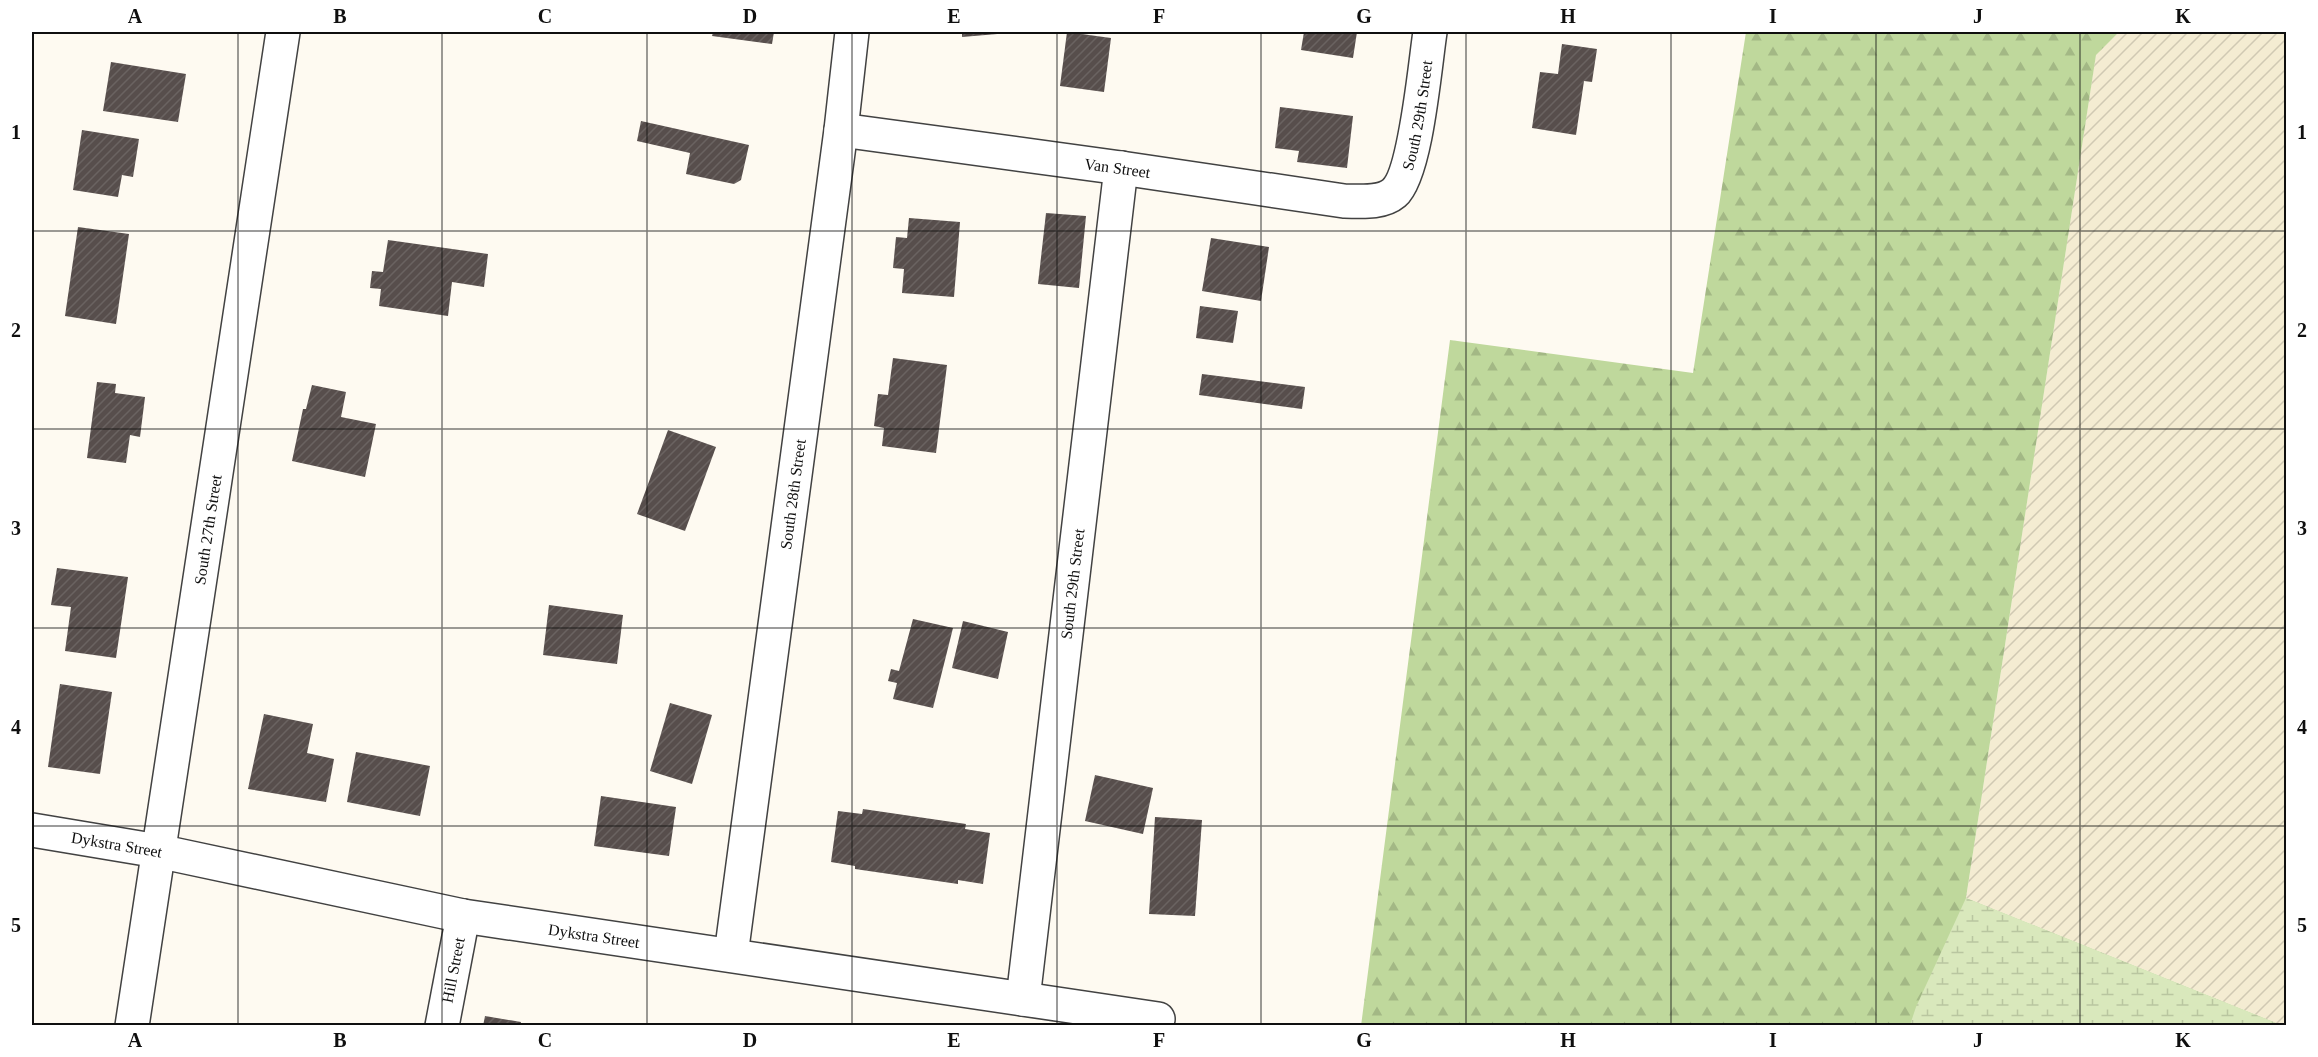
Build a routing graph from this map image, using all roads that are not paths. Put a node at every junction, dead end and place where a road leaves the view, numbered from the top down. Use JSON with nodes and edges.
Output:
{"nodes":[{"id":1,"x":283,"y":32,"type":"edge"},
{"id":2,"x":852,"y":32,"type":"edge"},
{"id":3,"x":1430,"y":32,"type":"edge"},
{"id":4,"x":841,"y":130,"type":"junction"},
{"id":5,"x":1121,"y":168,"type":"junction"},
{"id":6,"x":1393,"y":194,"type":"joint"},
{"id":7,"x":32,"y":830,"type":"edge"},
{"id":8,"x":158,"y":851,"type":"junction"},
{"id":9,"x":463,"y":916,"type":"junction"},
{"id":10,"x":731,"y":956,"type":"junction"},
{"id":11,"x":1023,"y":999,"type":"junction"},
{"id":12,"x":1158,"y":1019,"type":"dead end"},
{"id":13,"x":132,"y":1026,"type":"edge"},
{"id":14,"x":442,"y":1026,"type":"edge"}],
"edges":[{"from":1,"to":8,"type":"street","name":"South 27th Street"},
{"from":2,"to":4,"type":"street","name":"South 28th Street"},
{"from":3,"to":6,"type":"street","name":"South 29th Street"},
{"from":4,"to":5,"type":"street","name":"Van Street"},
{"from":4,"to":10,"type":"street","name":"South 28th Street"},
{"from":5,"to":6,"type":"street","name":"Van Street"},
{"from":5,"to":11,"type":"street","name":"South 29th Street"},
{"from":7,"to":8,"type":"street","name":"Dykstra Street"},
{"from":8,"to":9,"type":"street","name":"Dykstra Street"},
{"from":8,"to":13,"type":"street","name":"South 27th Street"},
{"from":9,"to":10,"type":"street","name":"Dykstra Street"},
{"from":9,"to":14,"type":"street","name":"Hill Street"},
{"from":10,"to":11,"type":"street","name":"Dykstra Street"},
{"from":11,"to":12,"type":"street","name":"Dykstra Street"}]}
